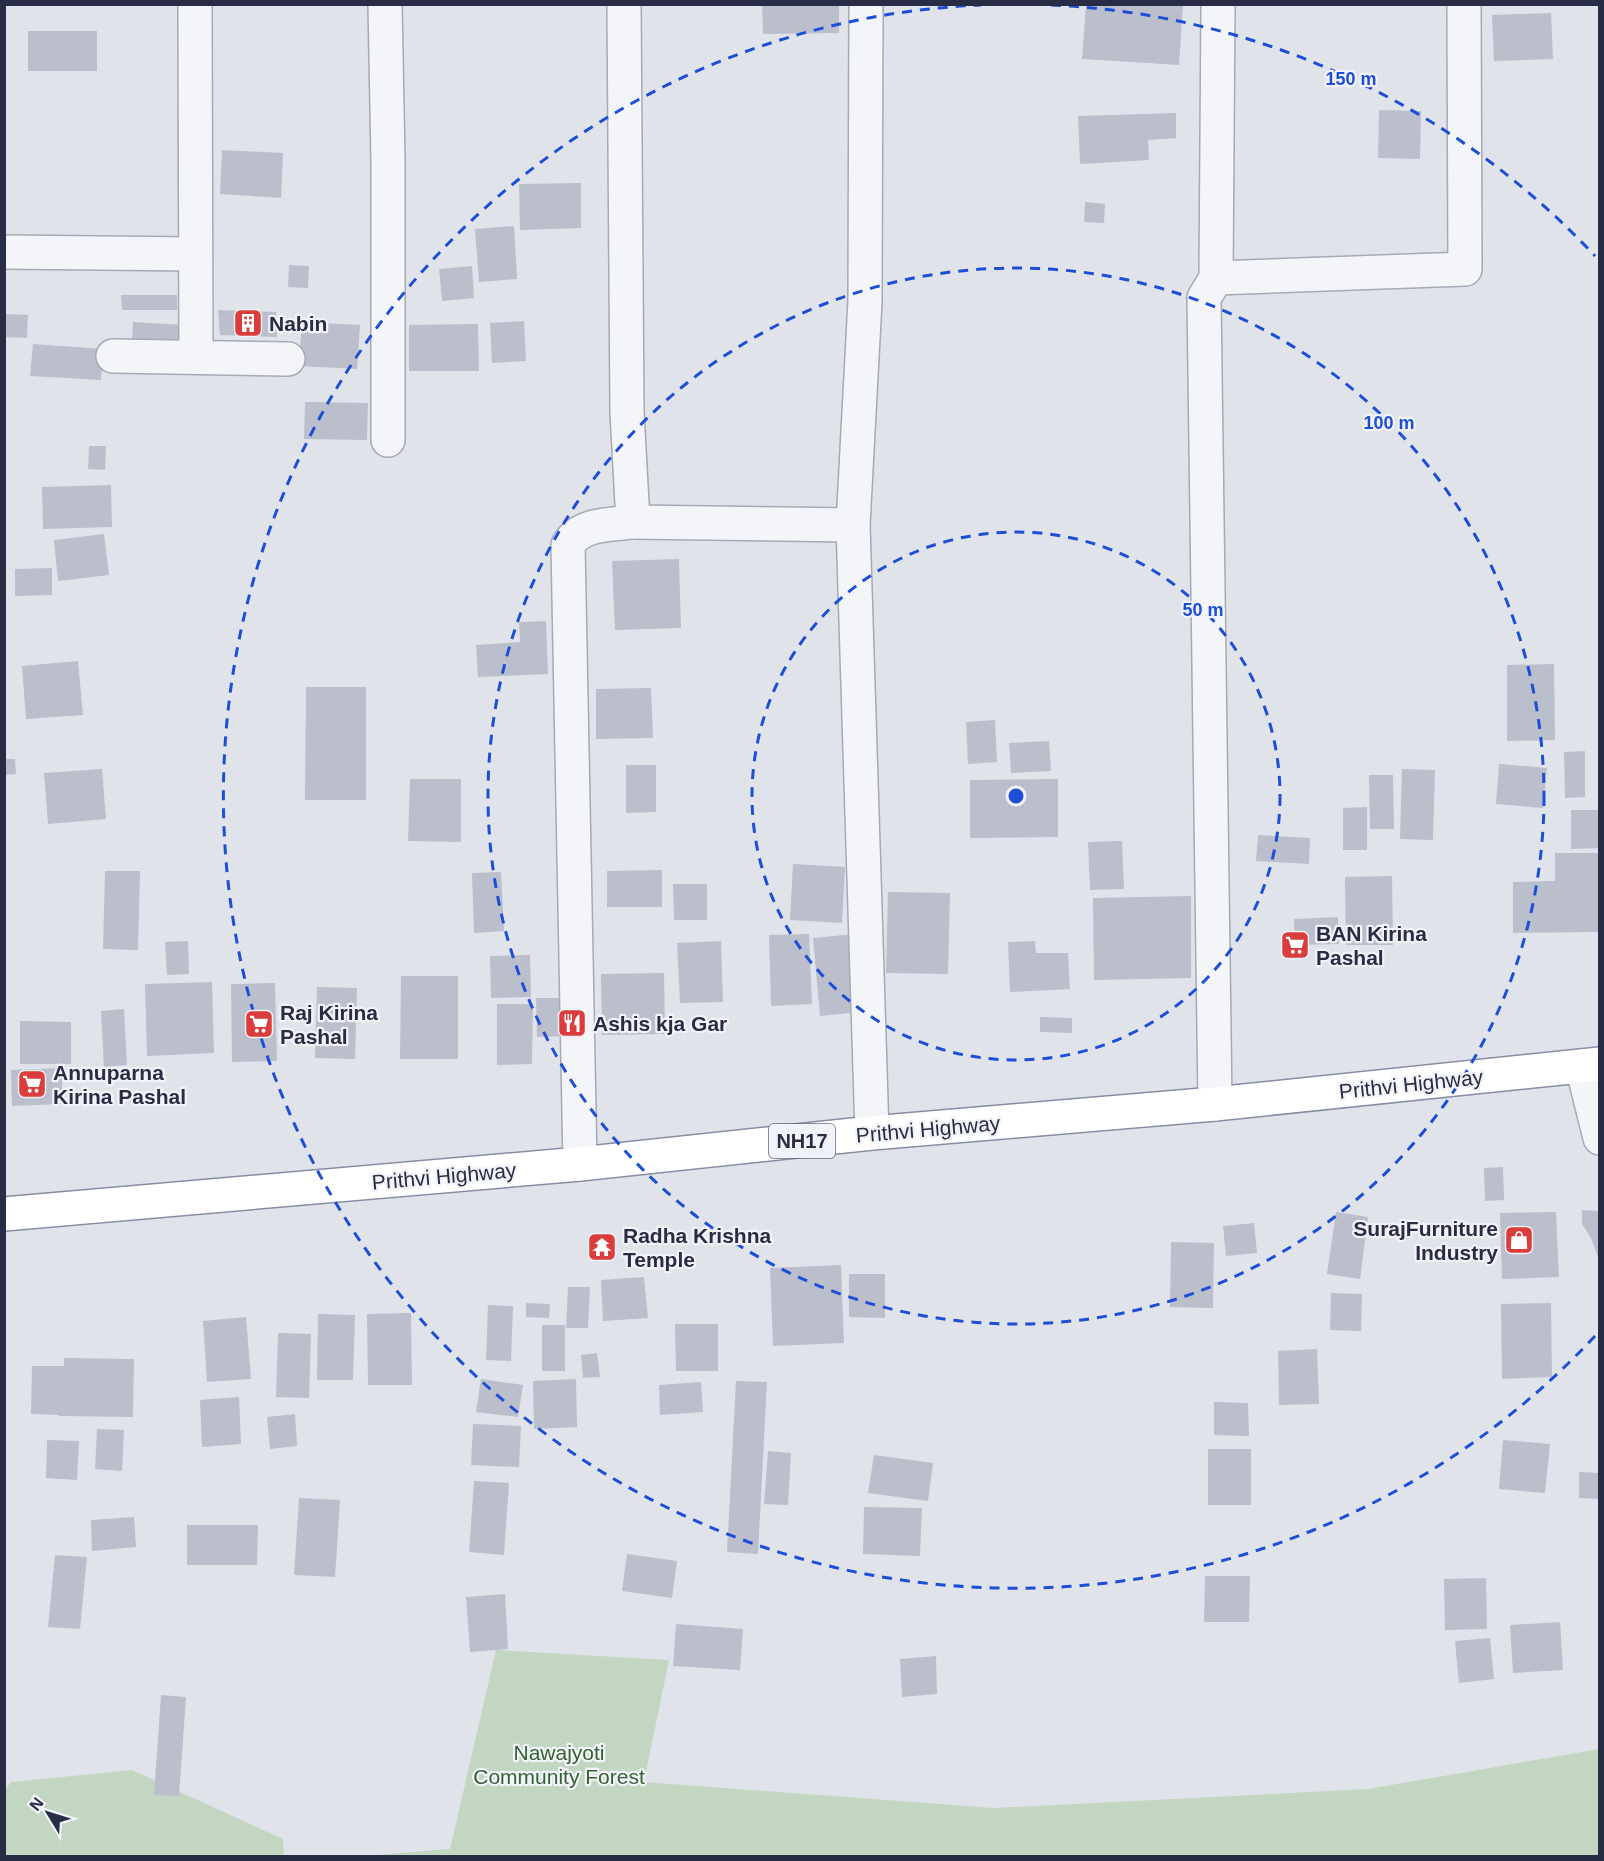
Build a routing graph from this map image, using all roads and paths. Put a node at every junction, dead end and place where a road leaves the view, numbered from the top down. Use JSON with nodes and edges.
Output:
{"nodes":[{"id":1,"x":195,"y":4,"type":"edge"},
{"id":2,"x":385,"y":4,"type":"edge"},
{"id":3,"x":624,"y":4,"type":"edge"},
{"id":4,"x":866,"y":4,"type":"edge"},
{"id":5,"x":1218,"y":4,"type":"edge"},
{"id":6,"x":1464,"y":4,"type":"edge"},
{"id":7,"x":4,"y":252,"type":"edge"},
{"id":8,"x":195,"y":254,"type":"junction"},
{"id":9,"x":1216,"y":278,"type":"junction"},
{"id":10,"x":113,"y":356,"type":"dead end"},
{"id":11,"x":196,"y":357,"type":"junction"},
{"id":12,"x":288,"y":359,"type":"dead end"},
{"id":13,"x":388,"y":440,"type":"dead end"},
{"id":14,"x":633,"y":522,"type":"junction"},
{"id":15,"x":853,"y":525,"type":"junction"},
{"id":16,"x":1591,"y":1065,"type":"edge"},
{"id":17,"x":1215,"y":1104,"type":"junction"},
{"id":18,"x":872,"y":1134,"type":"junction"},
{"id":19,"x":1599,"y":1138,"type":"edge"},
{"id":20,"x":580,"y":1164,"type":"junction"},
{"id":21,"x":4,"y":1214,"type":"edge"}],
"edges":[{"from":1,"to":8,"type":"street"},
{"from":2,"to":13,"type":"street"},
{"from":3,"to":14,"type":"street"},
{"from":4,"to":15,"type":"street"},
{"from":5,"to":9,"type":"street"},
{"from":6,"to":9,"type":"street"},
{"from":7,"to":8,"type":"street"},
{"from":8,"to":11,"type":"street"},
{"from":9,"to":17,"type":"street"},
{"from":10,"to":11,"type":"street"},
{"from":11,"to":12,"type":"street"},
{"from":14,"to":15,"type":"street"},
{"from":14,"to":20,"type":"street"},
{"from":15,"to":18,"type":"street"},
{"from":16,"to":17,"type":"highway","name":"Prithvi Highway","number":"NH17"},
{"from":16,"to":19,"type":"street"},
{"from":17,"to":18,"type":"highway","name":"Prithvi Highway","number":"NH17"},
{"from":18,"to":20,"type":"highway","name":"Prithvi Highway","number":"NH17"},
{"from":20,"to":21,"type":"highway","name":"Prithvi Highway","number":"NH17"}]}
